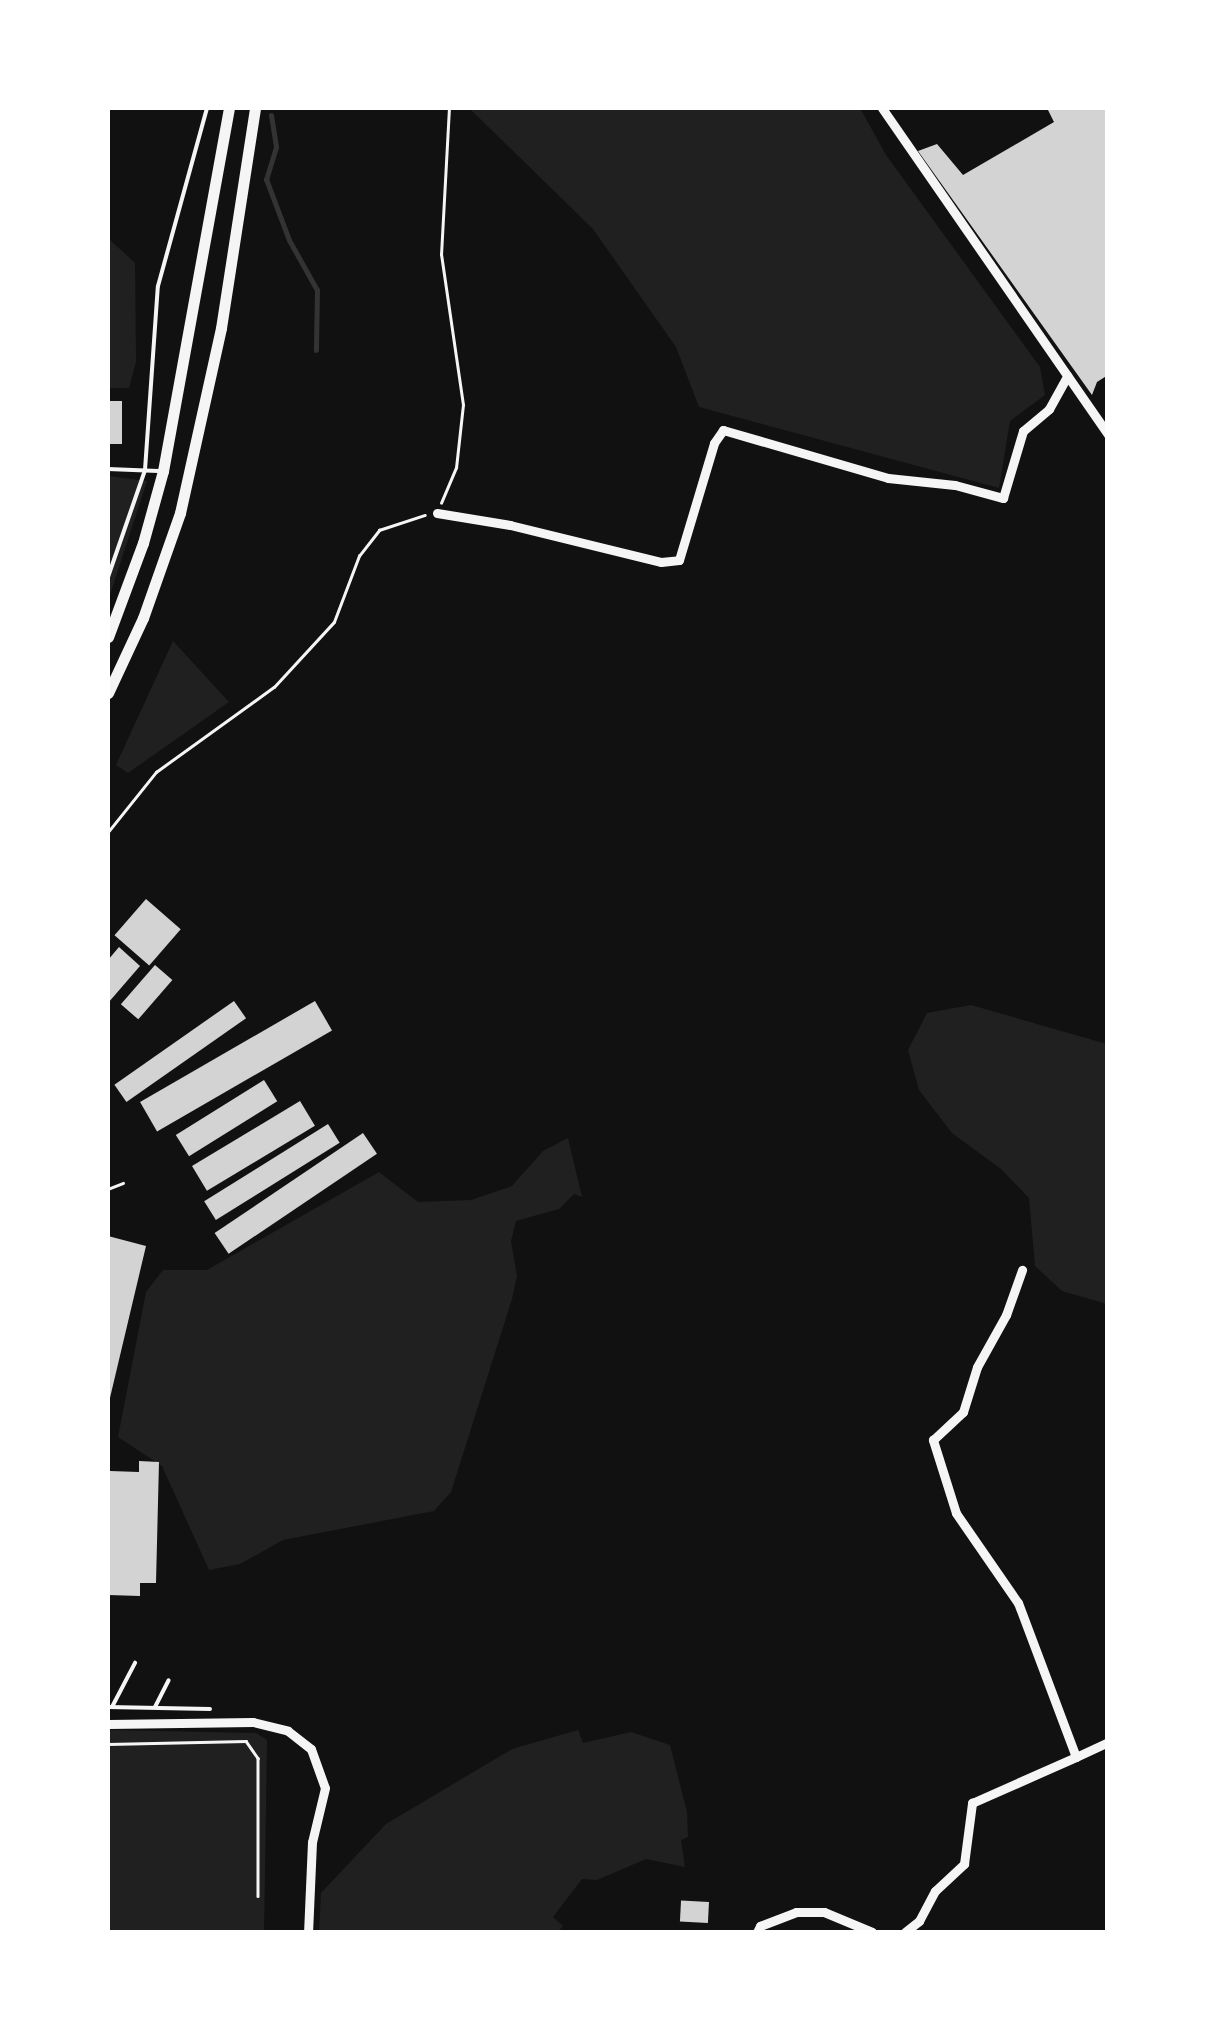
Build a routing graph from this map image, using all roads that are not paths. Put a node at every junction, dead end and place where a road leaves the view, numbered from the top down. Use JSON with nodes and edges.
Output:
{"nodes":[{"id":1,"x":206,"y":108,"type":"edge"},
{"id":2,"x":229,"y":108,"type":"edge"},
{"id":3,"x":256,"y":108,"type":"edge"},
{"id":4,"x":882,"y":108,"type":"edge"},
{"id":5,"x":1067,"y":376,"type":"junction"},
{"id":6,"x":1108,"y":434,"type":"edge"},
{"id":7,"x":108,"y":468,"type":"edge"},
{"id":8,"x":145,"y":470,"type":"junction"},
{"id":9,"x":163,"y":471,"type":"junction"},
{"id":10,"x":437,"y":513,"type":"road end"},
{"id":11,"x":108,"y":577,"type":"edge"},
{"id":12,"x":108,"y":637,"type":"edge"},
{"id":13,"x":108,"y":693,"type":"edge"},
{"id":14,"x":1022,"y":1270,"type":"dead end"},
{"id":15,"x":136,"y":1663,"type":"dead end"},
{"id":16,"x":168,"y":1680,"type":"dead end"},
{"id":17,"x":110,"y":1707,"type":"edge"},
{"id":18,"x":155,"y":1708,"type":"junction"},
{"id":19,"x":210,"y":1708,"type":"dead end"},
{"id":20,"x":108,"y":1724,"type":"edge"},
{"id":21,"x":1108,"y":1742,"type":"edge"},
{"id":22,"x":1076,"y":1757,"type":"junction"},
{"id":23,"x":308,"y":1932,"type":"edge"},
{"id":24,"x":757,"y":1932,"type":"edge"},
{"id":25,"x":872,"y":1932,"type":"edge"},
{"id":26,"x":905,"y":1932,"type":"edge"}],
"edges":[{"from":1,"to":8,"type":"lane"},
{"from":2,"to":9,"type":"street"},
{"from":3,"to":13,"type":"street"},
{"from":4,"to":5,"type":"street"},
{"from":5,"to":6,"type":"street"},
{"from":5,"to":10,"type":"street"},
{"from":7,"to":8,"type":"lane"},
{"from":8,"to":9,"type":"lane"},
{"from":8,"to":11,"type":"lane"},
{"from":9,"to":12,"type":"street"},
{"from":14,"to":22,"type":"street"},
{"from":15,"to":17,"type":"lane"},
{"from":16,"to":18,"type":"lane"},
{"from":17,"to":18,"type":"lane"},
{"from":18,"to":19,"type":"lane"},
{"from":20,"to":23,"type":"street"},
{"from":21,"to":22,"type":"street"},
{"from":22,"to":26,"type":"street"},
{"from":24,"to":25,"type":"street"}]}
